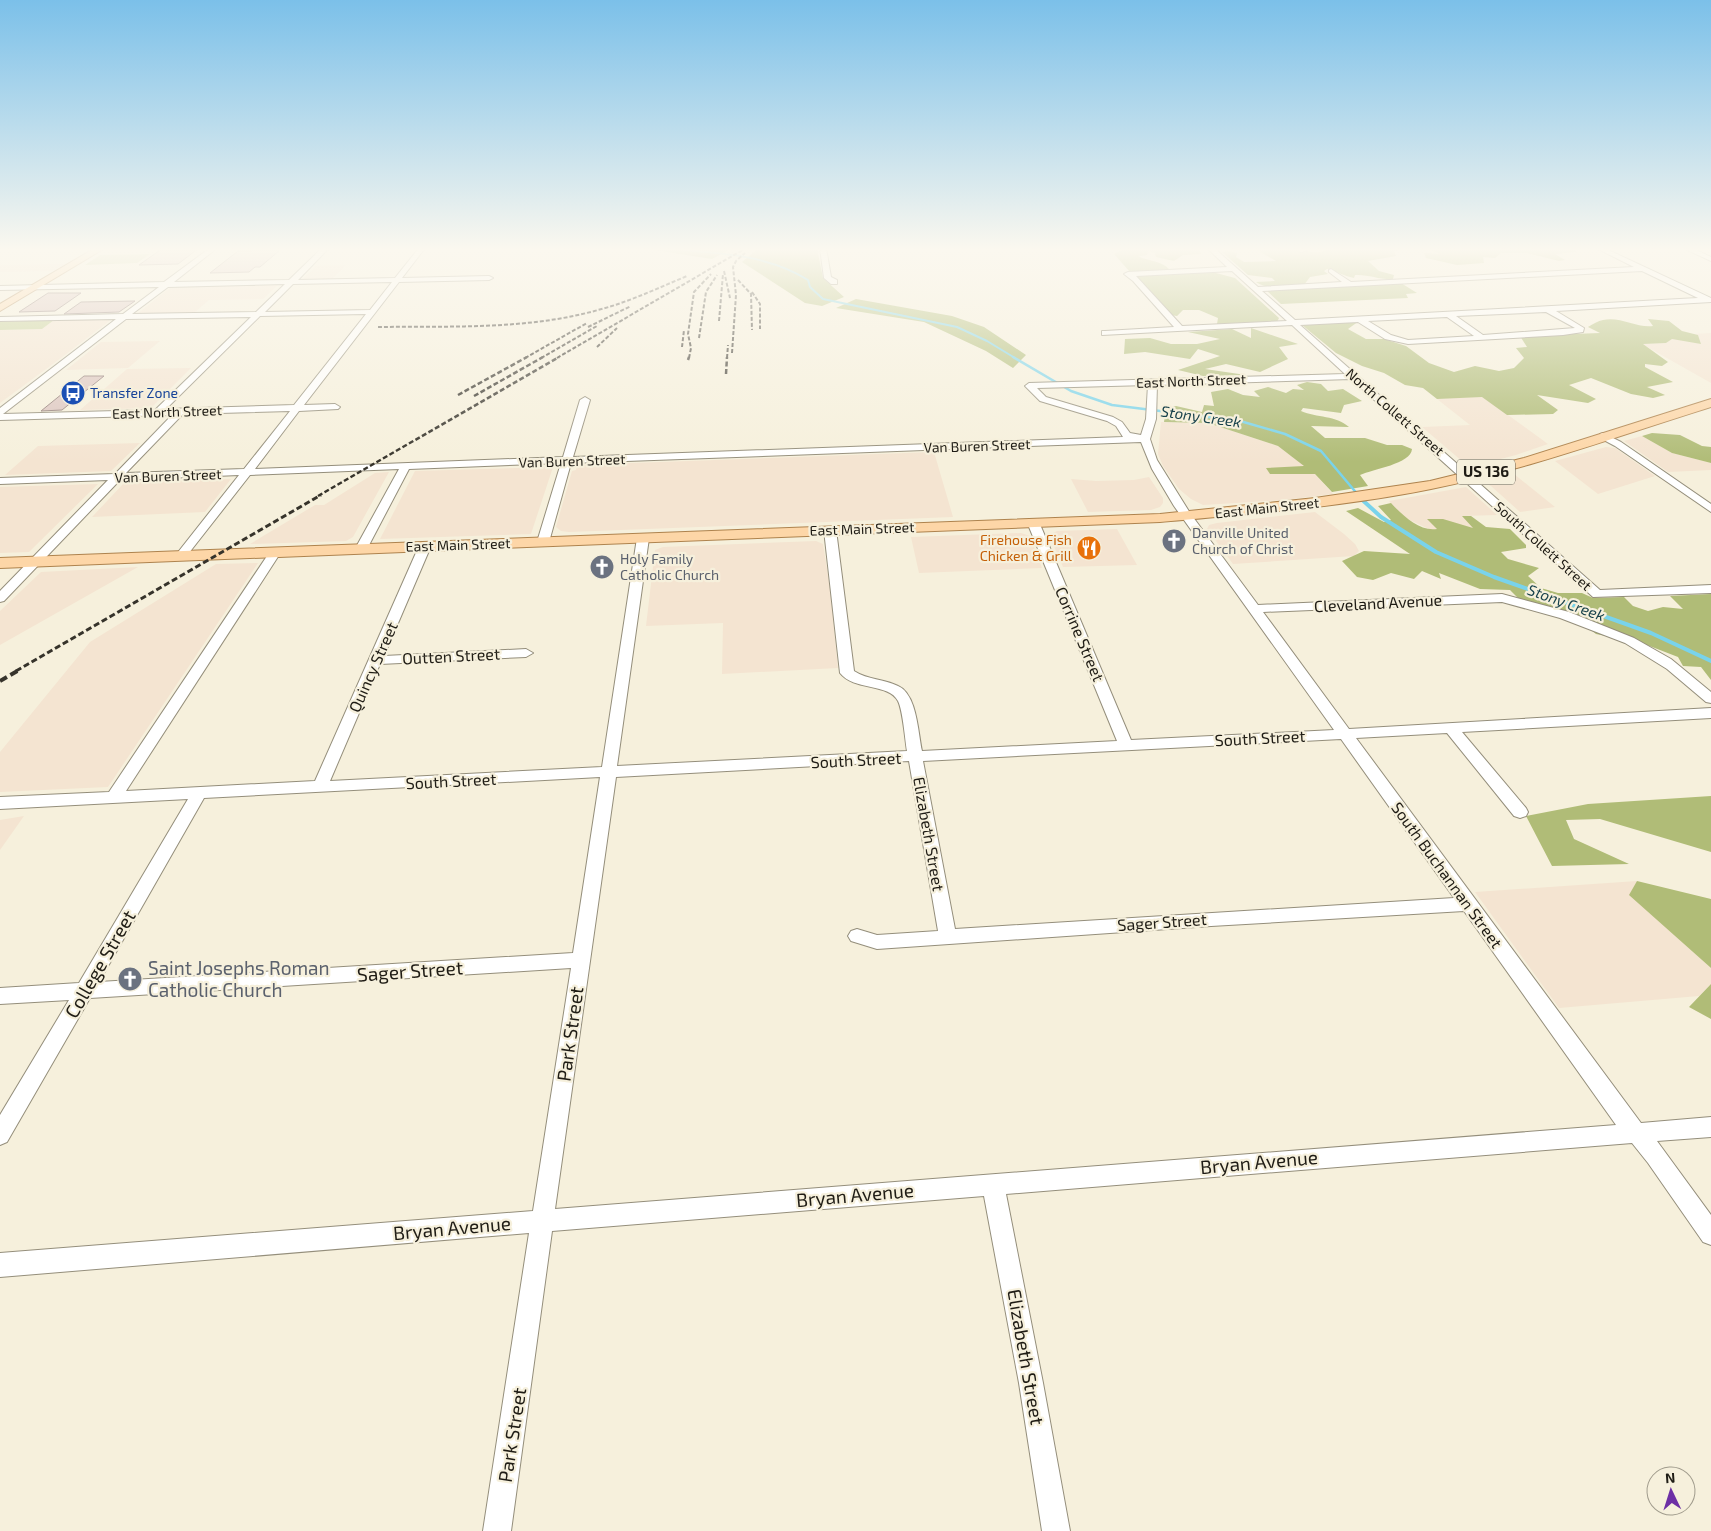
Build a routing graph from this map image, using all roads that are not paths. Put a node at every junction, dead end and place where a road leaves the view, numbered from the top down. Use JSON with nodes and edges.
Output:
{"nodes":[{"id":1,"x":121,"y":319,"type":"edge"},
{"id":2,"x":251,"y":319,"type":"edge"},
{"id":3,"x":366,"y":319,"type":"edge"},
{"id":4,"x":1171,"y":319,"type":"edge"},
{"id":5,"x":1288,"y":319,"type":"edge"},
{"id":6,"x":1352,"y":319,"type":"edge"},
{"id":7,"x":1360,"y":319,"type":"edge"},
{"id":8,"x":1456,"y":319,"type":"edge"},
{"id":9,"x":1567,"y":319,"type":"edge"},
{"id":10,"x":1292,"y":323,"type":"junction"},
{"id":11,"x":1179,"y":328,"type":"junction"},
{"id":12,"x":1105,"y":332,"type":"dead end"},
{"id":13,"x":1482,"y":338,"type":"junction"},
{"id":14,"x":1354,"y":376,"type":"junction"},
{"id":15,"x":1153,"y":382,"type":"junction"},
{"id":16,"x":585,"y":400,"type":"dead end"},
{"id":17,"x":1711,"y":403,"type":"edge"},
{"id":18,"x":296,"y":408,"type":"junction"},
{"id":19,"x":334,"y":408,"type":"dead end"},
{"id":20,"x":0,"y":412,"type":"edge"},
{"id":21,"x":180,"y":412,"type":"junction"},
{"id":22,"x":157,"y":413,"type":"junction"},
{"id":23,"x":0,"y":417,"type":"edge"},
{"id":24,"x":1603,"y":436,"type":"junction"},
{"id":25,"x":1145,"y":439,"type":"junction"},
{"id":26,"x":567,"y":462,"type":"junction"},
{"id":27,"x":405,"y":467,"type":"junction"},
{"id":28,"x":244,"y":473,"type":"junction"},
{"id":29,"x":118,"y":477,"type":"junction"},
{"id":30,"x":1468,"y":477,"type":"junction"},
{"id":31,"x":0,"y":481,"type":"edge"},
{"id":32,"x":1711,"y":508,"type":"edge"},
{"id":33,"x":1186,"y":515,"type":"junction"},
{"id":34,"x":1033,"y":522,"type":"junction"},
{"id":35,"x":830,"y":530,"type":"junction"},
{"id":36,"x":643,"y":538,"type":"junction"},
{"id":37,"x":543,"y":542,"type":"junction"},
{"id":38,"x":426,"y":546,"type":"junction"},
{"id":39,"x":361,"y":549,"type":"junction"},
{"id":40,"x":274,"y":552,"type":"junction"},
{"id":41,"x":181,"y":556,"type":"junction"},
{"id":42,"x":36,"y":561,"type":"junction"},
{"id":43,"x":0,"y":563,"type":"edge"},
{"id":44,"x":1711,"y":589,"type":"edge"},
{"id":45,"x":0,"y":598,"type":"edge"},
{"id":46,"x":1253,"y":609,"type":"junction"},
{"id":47,"x":526,"y":653,"type":"dead end"},
{"id":48,"x":376,"y":660,"type":"junction"},
{"id":49,"x":1711,"y":699,"type":"edge"},
{"id":50,"x":1711,"y":713,"type":"edge"},
{"id":51,"x":1450,"y":727,"type":"junction"},
{"id":52,"x":1345,"y":734,"type":"junction"},
{"id":53,"x":1126,"y":745,"type":"junction"},
{"id":54,"x":916,"y":757,"type":"junction"},
{"id":55,"x":609,"y":773,"type":"junction"},
{"id":56,"x":320,"y":787,"type":"junction"},
{"id":57,"x":199,"y":794,"type":"junction"},
{"id":58,"x":114,"y":797,"type":"junction"},
{"id":59,"x":0,"y":803,"type":"edge"},
{"id":60,"x":1520,"y":812,"type":"dead end"},
{"id":61,"x":1468,"y":904,"type":"junction"},
{"id":62,"x":857,"y":936,"type":"dead end"},
{"id":63,"x":948,"y":938,"type":"junction"},
{"id":64,"x":580,"y":960,"type":"junction"},
{"id":65,"x":84,"y":991,"type":"junction"},
{"id":66,"x":0,"y":996,"type":"edge"},
{"id":67,"x":1711,"y":1126,"type":"edge"},
{"id":68,"x":1637,"y":1134,"type":"junction"},
{"id":69,"x":0,"y":1135,"type":"edge"},
{"id":70,"x":992,"y":1184,"type":"junction"},
{"id":71,"x":544,"y":1221,"type":"junction"},
{"id":72,"x":1711,"y":1234,"type":"edge"},
{"id":73,"x":0,"y":1266,"type":"edge"},
{"id":74,"x":497,"y":1531,"type":"edge"},
{"id":75,"x":1056,"y":1531,"type":"edge"}],
"edges":[{"from":1,"to":20,"type":"street"},
{"from":2,"to":22,"type":"street"},
{"from":3,"to":18,"type":"street"},
{"from":4,"to":11,"type":"street"},
{"from":5,"to":10,"type":"street","name":"North Collett Street"},
{"from":6,"to":10,"type":"street"},
{"from":7,"to":13,"type":"street"},
{"from":8,"to":13,"type":"street"},
{"from":9,"to":13,"type":"street"},
{"from":10,"to":11,"type":"street"},
{"from":10,"to":14,"type":"street","name":"North Collett Street"},
{"from":11,"to":12,"type":"street"},
{"from":14,"to":15,"type":"street","name":"East North Street"},
{"from":14,"to":30,"type":"street","name":"North Collett Street"},
{"from":15,"to":25,"type":"street"},
{"from":15,"to":25,"type":"street","name":"East North Street"},
{"from":16,"to":26,"type":"street"},
{"from":17,"to":24,"type":"main road","name":"East Main Street","number":"US 136"},
{"from":18,"to":19,"type":"street","name":"East North Street"},
{"from":18,"to":21,"type":"street","name":"East North Street"},
{"from":18,"to":28,"type":"street"},
{"from":21,"to":22,"type":"street","name":"East North Street"},
{"from":21,"to":29,"type":"street"},
{"from":22,"to":23,"type":"street","name":"East North Street"},
{"from":24,"to":30,"type":"main road","name":"East Main Street","number":"US 136"},
{"from":24,"to":32,"type":"street"},
{"from":25,"to":26,"type":"street","name":"Van Buren Street"},
{"from":25,"to":33,"type":"street","name":"South Buchannan Street"},
{"from":26,"to":27,"type":"street","name":"Van Buren Street"},
{"from":26,"to":37,"type":"street"},
{"from":27,"to":28,"type":"street","name":"Van Buren Street"},
{"from":27,"to":39,"type":"street"},
{"from":28,"to":29,"type":"street","name":"Van Buren Street"},
{"from":28,"to":41,"type":"street"},
{"from":29,"to":31,"type":"street","name":"Van Buren Street"},
{"from":29,"to":42,"type":"street"},
{"from":30,"to":33,"type":"main road","name":"East Main Street","number":"US 136"},
{"from":30,"to":44,"type":"street","name":"South Collett Street"},
{"from":33,"to":34,"type":"main road","name":"East Main Street","number":"US 136"},
{"from":33,"to":46,"type":"street","name":"South Buchannan Street"},
{"from":34,"to":35,"type":"main road","name":"East Main Street","number":"US 136"},
{"from":34,"to":53,"type":"street","name":"Corrine Street"},
{"from":35,"to":36,"type":"main road","name":"East Main Street","number":"US 136"},
{"from":35,"to":54,"type":"street","name":"Elizabeth Street"},
{"from":36,"to":37,"type":"main road","name":"East Main Street","number":"US 136"},
{"from":36,"to":55,"type":"street","name":"Park Street"},
{"from":37,"to":38,"type":"main road","name":"East Main Street","number":"US 136"},
{"from":38,"to":39,"type":"main road","name":"East Main Street","number":"US 136"},
{"from":38,"to":48,"type":"street","name":"Quincy Street"},
{"from":39,"to":40,"type":"main road","name":"East Main Street","number":"US 136"},
{"from":40,"to":41,"type":"main road","name":"East Main Street","number":"US 136"},
{"from":40,"to":58,"type":"street"},
{"from":41,"to":42,"type":"main road","name":"East Main Street","number":"US 136"},
{"from":42,"to":43,"type":"main road","name":"East Main Street","number":"US 136"},
{"from":42,"to":45,"type":"street"},
{"from":46,"to":49,"type":"street","name":"Cleveland Avenue"},
{"from":46,"to":52,"type":"street","name":"South Buchannan Street"},
{"from":47,"to":48,"type":"street","name":"Outten Street"},
{"from":48,"to":56,"type":"street","name":"Quincy Street"},
{"from":50,"to":51,"type":"street","name":"South Street"},
{"from":51,"to":52,"type":"street","name":"South Street"},
{"from":51,"to":60,"type":"street"},
{"from":52,"to":53,"type":"street","name":"South Street"},
{"from":52,"to":61,"type":"street","name":"South Buchannan Street"},
{"from":53,"to":54,"type":"street","name":"South Street"},
{"from":54,"to":55,"type":"street","name":"South Street"},
{"from":54,"to":63,"type":"street","name":"Elizabeth Street"},
{"from":55,"to":56,"type":"street","name":"South Street"},
{"from":55,"to":64,"type":"street","name":"Park Street"},
{"from":56,"to":57,"type":"street","name":"South Street"},
{"from":57,"to":58,"type":"street","name":"South Street"},
{"from":57,"to":65,"type":"street","name":"College Street"},
{"from":58,"to":59,"type":"street","name":"South Street"},
{"from":61,"to":63,"type":"street","name":"Sager Street"},
{"from":61,"to":68,"type":"street","name":"South Buchannan Street"},
{"from":62,"to":63,"type":"street","name":"Sager Street"},
{"from":64,"to":65,"type":"street","name":"Sager Street"},
{"from":64,"to":71,"type":"street","name":"Park Street"},
{"from":65,"to":66,"type":"street","name":"Sager Street"},
{"from":65,"to":69,"type":"street","name":"College Street"},
{"from":67,"to":68,"type":"street","name":"Bryan Avenue"},
{"from":68,"to":70,"type":"street","name":"Bryan Avenue"},
{"from":68,"to":72,"type":"street","name":"South Buchannan Street"},
{"from":70,"to":71,"type":"street","name":"Bryan Avenue"},
{"from":70,"to":75,"type":"street","name":"Elizabeth Street"},
{"from":71,"to":73,"type":"street","name":"Bryan Avenue"},
{"from":71,"to":74,"type":"street","name":"Park Street"}]}
